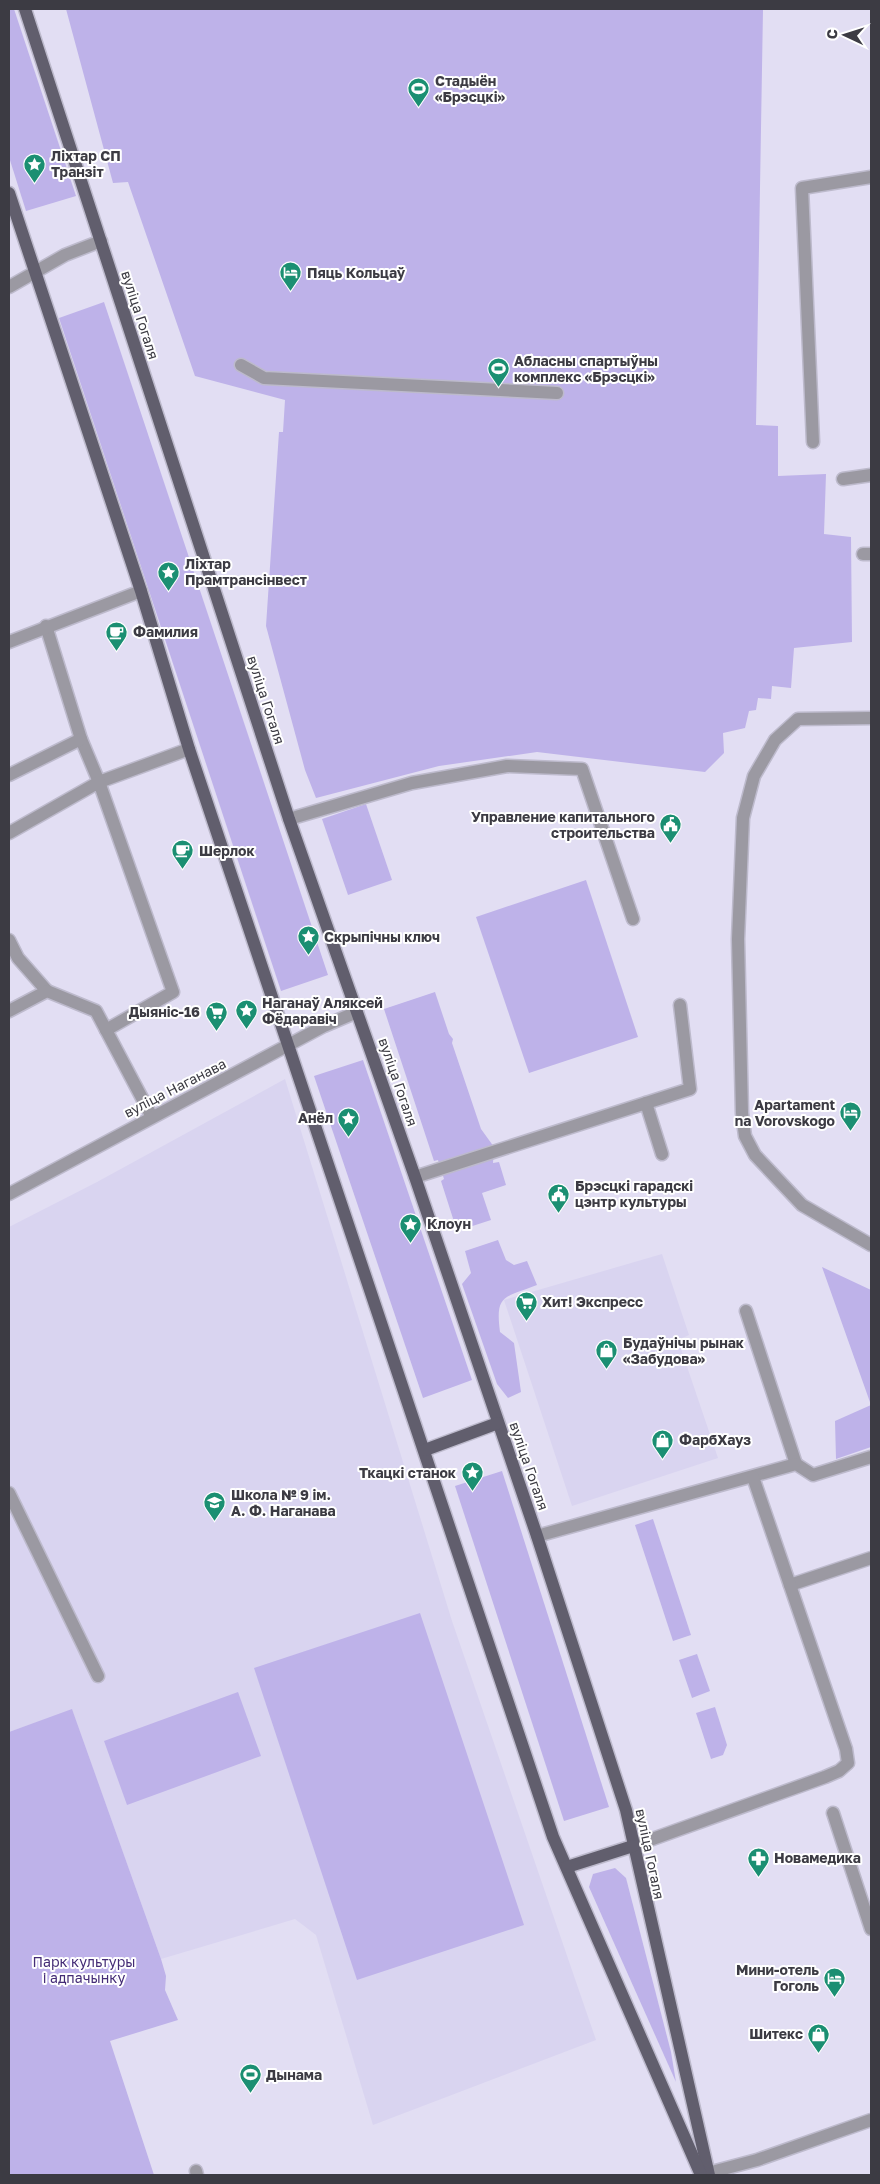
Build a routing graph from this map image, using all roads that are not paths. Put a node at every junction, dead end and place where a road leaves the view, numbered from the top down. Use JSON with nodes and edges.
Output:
{"nodes":[{"id":1,"x":25,"y":9,"type":"edge"},
{"id":2,"x":871,"y":177,"type":"edge"},
{"id":3,"x":9,"y":193,"type":"edge"},
{"id":4,"x":101,"y":242,"type":"junction"},
{"id":5,"x":35,"y":270,"type":"junction"},
{"id":6,"x":9,"y":287,"type":"edge"},
{"id":7,"x":241,"y":364,"type":"dead end"},
{"id":8,"x":557,"y":393,"type":"dead end"},
{"id":9,"x":813,"y":442,"type":"dead end"},
{"id":10,"x":871,"y":476,"type":"edge"},
{"id":11,"x":843,"y":478,"type":"dead end"},
{"id":12,"x":141,"y":591,"type":"junction"},
{"id":13,"x":46,"y":626,"type":"junction"},
{"id":14,"x":9,"y":642,"type":"edge"},
{"id":15,"x":871,"y":718,"type":"edge"},
{"id":16,"x":81,"y":739,"type":"junction"},
{"id":17,"x":189,"y":749,"type":"junction"},
{"id":18,"x":9,"y":775,"type":"edge"},
{"id":19,"x":99,"y":782,"type":"junction"},
{"id":20,"x":290,"y":819,"type":"junction"},
{"id":21,"x":9,"y":833,"type":"edge"},
{"id":22,"x":634,"y":919,"type":"dead end"},
{"id":23,"x":9,"y":940,"type":"edge"},
{"id":24,"x":47,"y":991,"type":"junction"},
{"id":25,"x":680,"y":1005,"type":"dead end"},
{"id":26,"x":9,"y":1011,"type":"edge"},
{"id":27,"x":357,"y":1012,"type":"junction"},
{"id":28,"x":106,"y":1030,"type":"junction"},
{"id":29,"x":289,"y":1046,"type":"junction"},
{"id":30,"x":646,"y":1103,"type":"junction"},
{"id":31,"x":152,"y":1117,"type":"junction"},
{"id":32,"x":662,"y":1154,"type":"dead end"},
{"id":33,"x":415,"y":1176,"type":"junction"},
{"id":34,"x":9,"y":1194,"type":"edge"},
{"id":35,"x":871,"y":1245,"type":"edge"},
{"id":36,"x":746,"y":1311,"type":"dead end"},
{"id":37,"x":498,"y":1423,"type":"junction"},
{"id":38,"x":425,"y":1450,"type":"junction"},
{"id":39,"x":871,"y":1456,"type":"edge"},
{"id":40,"x":796,"y":1464,"type":"junction"},
{"id":41,"x":753,"y":1477,"type":"junction"},
{"id":42,"x":9,"y":1492,"type":"edge"},
{"id":43,"x":537,"y":1536,"type":"junction"},
{"id":44,"x":871,"y":1558,"type":"edge"},
{"id":45,"x":790,"y":1585,"type":"junction"},
{"id":46,"x":98,"y":1676,"type":"dead end"},
{"id":47,"x":833,"y":1813,"type":"dead end"},
{"id":48,"x":633,"y":1846,"type":"junction"},
{"id":49,"x":567,"y":1867,"type":"junction"},
{"id":50,"x":871,"y":1929,"type":"edge"},
{"id":51,"x":871,"y":2120,"type":"edge"},
{"id":52,"x":706,"y":2175,"type":"edge"}],
"edges":[{"from":1,"to":4,"type":"main road","name":"вуліца Гогаля"},
{"from":2,"to":9,"type":"street"},
{"from":3,"to":5,"type":"main road"},
{"from":4,"to":5,"type":"street"},
{"from":4,"to":20,"type":"main road","name":"вуліца Гогаля"},
{"from":5,"to":6,"type":"street"},
{"from":5,"to":12,"type":"main road"},
{"from":7,"to":8,"type":"street"},
{"from":10,"to":11,"type":"street"},
{"from":12,"to":13,"type":"street"},
{"from":12,"to":17,"type":"main road"},
{"from":13,"to":14,"type":"street"},
{"from":13,"to":16,"type":"street"},
{"from":15,"to":35,"type":"street"},
{"from":16,"to":18,"type":"street"},
{"from":16,"to":19,"type":"street"},
{"from":17,"to":19,"type":"street"},
{"from":17,"to":29,"type":"main road"},
{"from":19,"to":21,"type":"street"},
{"from":19,"to":28,"type":"street"},
{"from":20,"to":22,"type":"street"},
{"from":20,"to":27,"type":"main road","name":"вуліца Гогаля"},
{"from":23,"to":24,"type":"street"},
{"from":24,"to":26,"type":"street"},
{"from":24,"to":28,"type":"street"},
{"from":25,"to":30,"type":"street"},
{"from":27,"to":29,"type":"street","name":"вуліца Наганава"},
{"from":27,"to":33,"type":"main road","name":"вуліца Гогаля"},
{"from":28,"to":31,"type":"street"},
{"from":29,"to":31,"type":"street","name":"вуліца Наганава"},
{"from":29,"to":38,"type":"main road"},
{"from":30,"to":32,"type":"street"},
{"from":30,"to":33,"type":"street"},
{"from":31,"to":34,"type":"street","name":"вуліца Наганава"},
{"from":33,"to":37,"type":"main road","name":"вуліца Гогаля"},
{"from":36,"to":40,"type":"street"},
{"from":37,"to":38,"type":"main road"},
{"from":37,"to":43,"type":"main road","name":"вуліца Гогаля"},
{"from":38,"to":49,"type":"main road"},
{"from":39,"to":40,"type":"street"},
{"from":40,"to":41,"type":"street"},
{"from":41,"to":43,"type":"street"},
{"from":41,"to":45,"type":"street"},
{"from":42,"to":46,"type":"street"},
{"from":43,"to":48,"type":"main road","name":"вуліца Гогаля"},
{"from":44,"to":45,"type":"street"},
{"from":45,"to":48,"type":"street"},
{"from":47,"to":50,"type":"street"},
{"from":48,"to":49,"type":"main road"},
{"from":48,"to":52,"type":"main road","name":"вуліца Гогаля"},
{"from":49,"to":52,"type":"main road"},
{"from":51,"to":52,"type":"street"}]}
